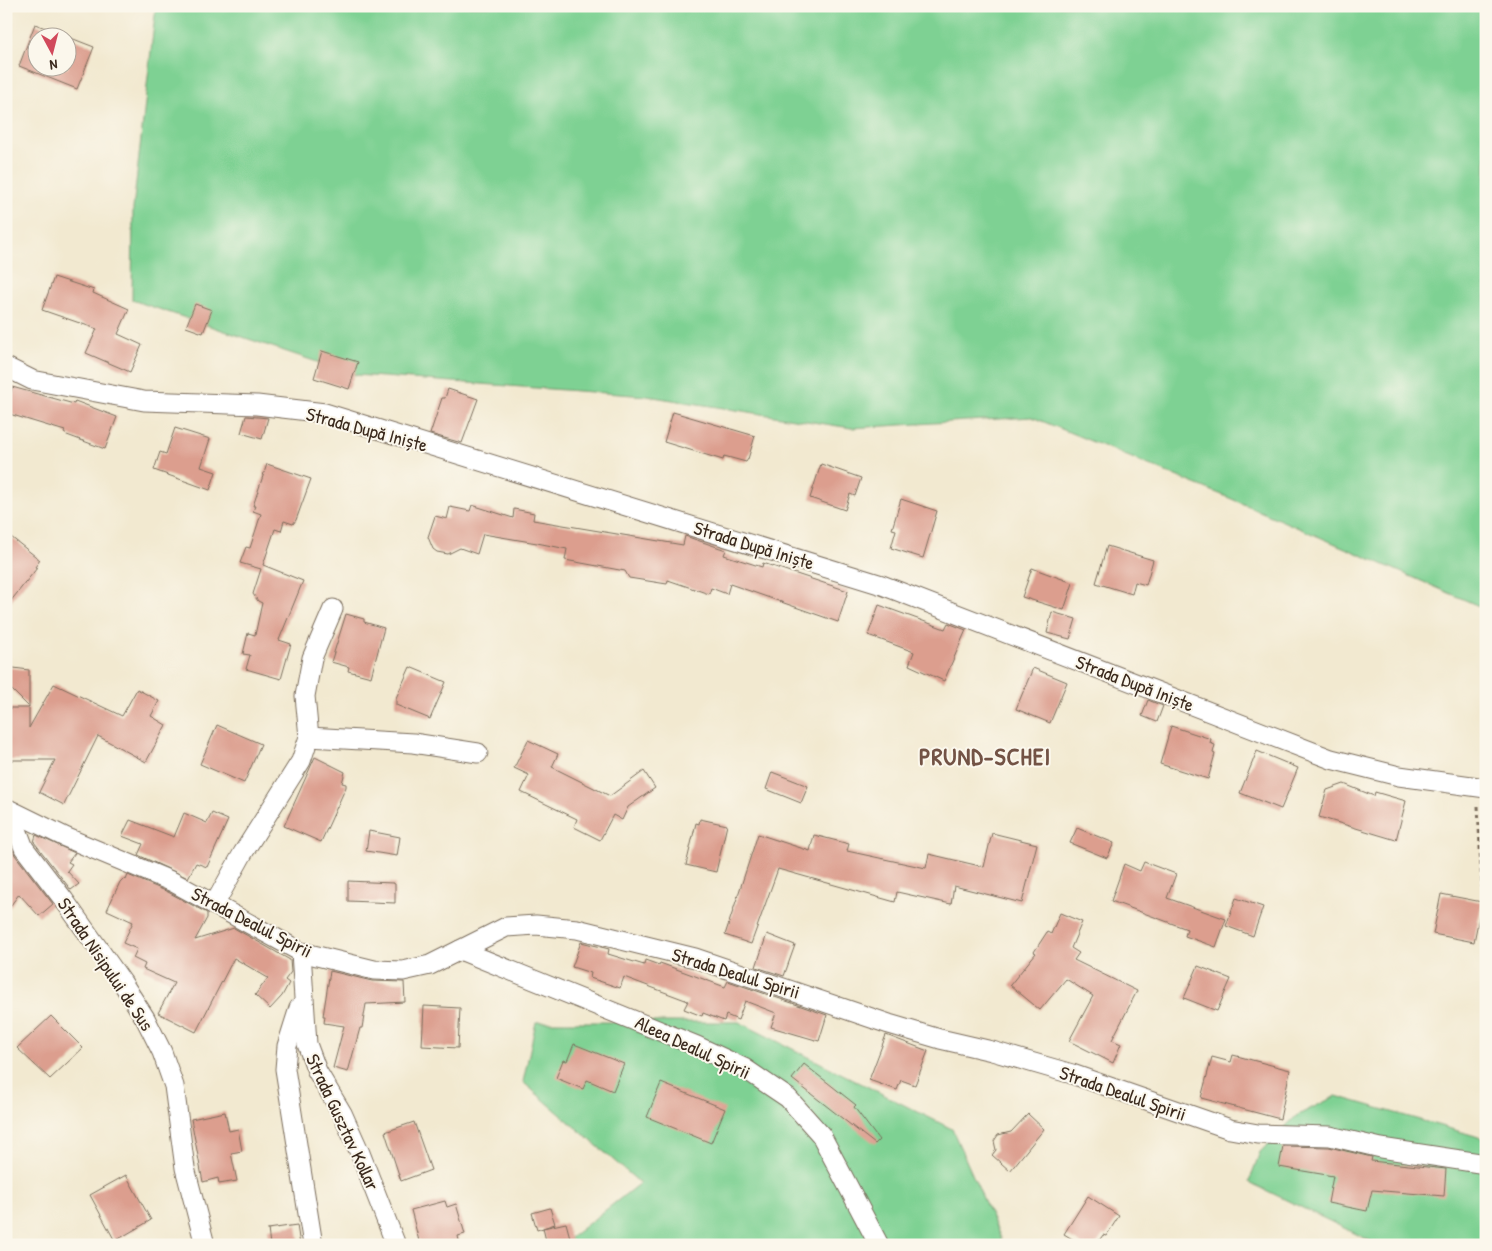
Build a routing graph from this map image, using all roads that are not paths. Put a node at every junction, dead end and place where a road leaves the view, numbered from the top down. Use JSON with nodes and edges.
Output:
{"nodes":[{"id":1,"x":6,"y":367,"type":"edge"},
{"id":2,"x":333,"y":609,"type":"dead end"},
{"id":3,"x":308,"y":737,"type":"junction"},
{"id":4,"x":478,"y":753,"type":"dead end"},
{"id":5,"x":1481,"y":788,"type":"edge"},
{"id":6,"x":8,"y":810,"type":"edge"},
{"id":7,"x":214,"y":905,"type":"junction"},
{"id":8,"x":460,"y":950,"type":"junction"},
{"id":9,"x":301,"y":952,"type":"junction"},
{"id":10,"x":303,"y":997,"type":"junction"},
{"id":11,"x":1486,"y":1164,"type":"edge"},
{"id":12,"x":204,"y":1245,"type":"edge"},
{"id":13,"x":312,"y":1245,"type":"edge"},
{"id":14,"x":396,"y":1245,"type":"edge"},
{"id":15,"x":879,"y":1245,"type":"edge"}],
"edges":[{"from":1,"to":5,"type":"street","name":"Strada După Iniște"},
{"from":2,"to":3,"type":"street"},
{"from":3,"to":4,"type":"street"},
{"from":3,"to":7,"type":"street"},
{"from":6,"to":7,"type":"street","name":"Strada Dealul Spirii"},
{"from":6,"to":12,"type":"street","name":"Strada Nisipului de Sus"},
{"from":7,"to":9,"type":"street","name":"Strada Dealul Spirii"},
{"from":8,"to":9,"type":"street","name":"Strada Dealul Spirii"},
{"from":8,"to":11,"type":"street","name":"Strada Dealul Spirii"},
{"from":8,"to":15,"type":"street","name":"Aleea Dealul Spirii"},
{"from":9,"to":10,"type":"street","name":"Strada Gusztav Kollar"},
{"from":10,"to":13,"type":"street","name":"Strada Gusztav Kollar"},
{"from":10,"to":14,"type":"street","name":"Strada Gusztav Kollar"}]}
